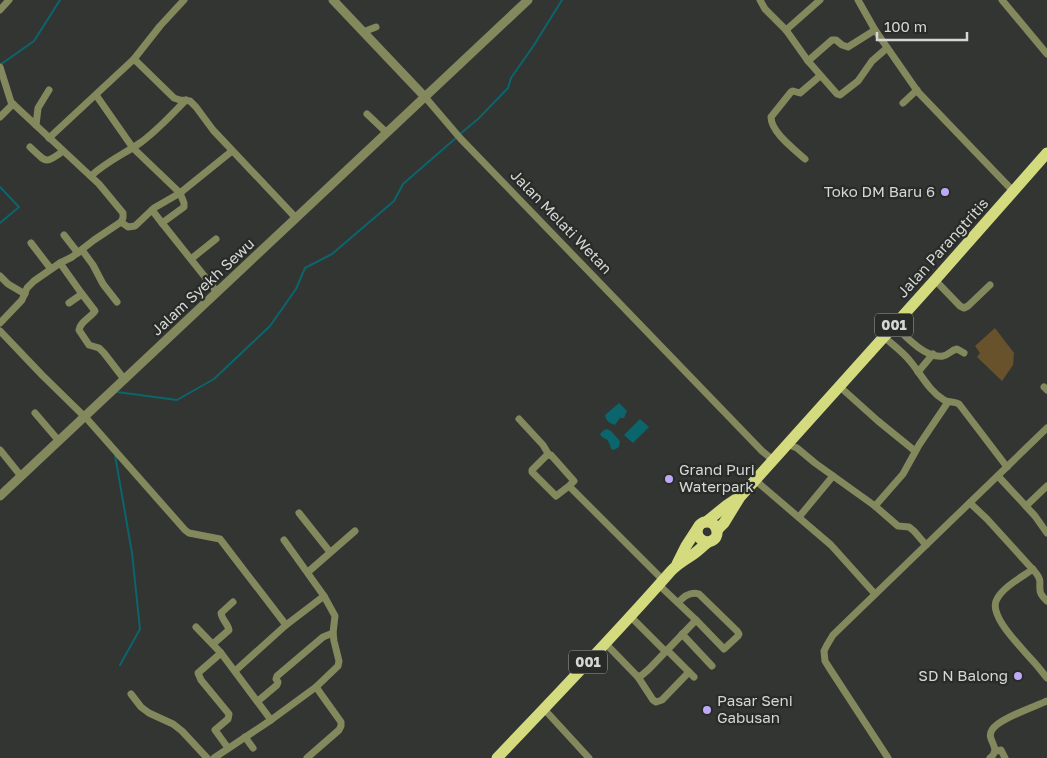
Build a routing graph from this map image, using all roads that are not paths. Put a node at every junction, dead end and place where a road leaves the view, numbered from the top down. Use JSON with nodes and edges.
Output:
{"nodes":[{"id":1,"x":9,"y":0,"type":"edge"},
{"id":2,"x":333,"y":0,"type":"edge"},
{"id":3,"x":528,"y":0,"type":"edge"},
{"id":4,"x":760,"y":0,"type":"edge"},
{"id":5,"x":820,"y":0,"type":"edge"},
{"id":6,"x":858,"y":0,"type":"edge"},
{"id":7,"x":1002,"y":0,"type":"edge"},
{"id":8,"x":181,"y":1,"type":"edge"},
{"id":9,"x":0,"y":10,"type":"edge"},
{"id":10,"x":376,"y":27,"type":"dead end"},
{"id":11,"x":786,"y":30,"type":"junction"},
{"id":12,"x":875,"y":30,"type":"junction"},
{"id":13,"x":363,"y":32,"type":"junction"},
{"id":14,"x":887,"y":48,"type":"junction"},
{"id":15,"x":1047,"y":54,"type":"edge"},
{"id":16,"x":134,"y":59,"type":"junction"},
{"id":17,"x":808,"y":61,"type":"junction"},
{"id":18,"x":0,"y":68,"type":"edge"},
{"id":19,"x":820,"y":76,"type":"junction"},
{"id":20,"x":49,"y":90,"type":"dead end"},
{"id":21,"x":917,"y":90,"type":"junction"},
{"id":22,"x":96,"y":95,"type":"junction"},
{"id":23,"x":425,"y":97,"type":"junction"},
{"id":24,"x":186,"y":100,"type":"junction"},
{"id":25,"x":903,"y":103,"type":"dead end"},
{"id":26,"x":13,"y":104,"type":"junction"},
{"id":27,"x":367,"y":114,"type":"dead end"},
{"id":28,"x":0,"y":117,"type":"edge"},
{"id":29,"x":36,"y":125,"type":"junction"},
{"id":30,"x":387,"y":133,"type":"junction"},
{"id":31,"x":49,"y":138,"type":"junction"},
{"id":32,"x":30,"y":147,"type":"dead end"},
{"id":33,"x":133,"y":148,"type":"junction"},
{"id":34,"x":63,"y":151,"type":"junction"},
{"id":35,"x":232,"y":151,"type":"junction"},
{"id":36,"x":1047,"y":153,"type":"edge"},
{"id":37,"x":805,"y":159,"type":"dead end"},
{"id":38,"x":92,"y":176,"type":"junction"},
{"id":39,"x":1013,"y":191,"type":"junction"},
{"id":40,"x":180,"y":193,"type":"junction"},
{"id":41,"x":152,"y":210,"type":"junction"},
{"id":42,"x":296,"y":218,"type":"junction"},
{"id":43,"x":121,"y":222,"type":"junction"},
{"id":44,"x":162,"y":223,"type":"junction"},
{"id":45,"x":64,"y":235,"type":"dead end"},
{"id":46,"x":216,"y":240,"type":"dead end"},
{"id":47,"x":30,"y":243,"type":"dead end"},
{"id":48,"x":80,"y":251,"type":"junction"},
{"id":49,"x":191,"y":259,"type":"junction"},
{"id":50,"x":60,"y":263,"type":"junction"},
{"id":51,"x":51,"y":269,"type":"junction"},
{"id":52,"x":0,"y":276,"type":"edge"},
{"id":53,"x":935,"y":280,"type":"junction"},
{"id":54,"x":990,"y":285,"type":"dead end"},
{"id":55,"x":218,"y":292,"type":"junction"},
{"id":56,"x":25,"y":294,"type":"junction"},
{"id":57,"x":82,"y":294,"type":"junction"},
{"id":58,"x":117,"y":302,"type":"dead end"},
{"id":59,"x":69,"y":303,"type":"dead end"},
{"id":60,"x":0,"y":323,"type":"edge"},
{"id":61,"x":894,"y":325,"type":"junction"},
{"id":62,"x":0,"y":331,"type":"edge"},
{"id":63,"x":884,"y":337,"type":"junction"},
{"id":64,"x":964,"y":353,"type":"dead end"},
{"id":65,"x":933,"y":354,"type":"junction"},
{"id":66,"x":918,"y":372,"type":"junction"},
{"id":67,"x":124,"y":379,"type":"junction"},
{"id":68,"x":839,"y":386,"type":"junction"},
{"id":69,"x":948,"y":402,"type":"junction"},
{"id":70,"x":35,"y":414,"type":"dead end"},
{"id":71,"x":86,"y":418,"type":"junction"},
{"id":72,"x":519,"y":418,"type":"dead end"},
{"id":73,"x":1047,"y":428,"type":"edge"},
{"id":74,"x":59,"y":441,"type":"junction"},
{"id":75,"x":787,"y":444,"type":"junction"},
{"id":76,"x":0,"y":450,"type":"edge"},
{"id":77,"x":915,"y":451,"type":"junction"},
{"id":78,"x":549,"y":455,"type":"junction"},
{"id":79,"x":773,"y":460,"type":"junction"},
{"id":80,"x":1007,"y":467,"type":"junction"},
{"id":81,"x":21,"y":476,"type":"junction"},
{"id":82,"x":833,"y":476,"type":"junction"},
{"id":83,"x":998,"y":476,"type":"junction"},
{"id":84,"x":755,"y":480,"type":"junction"},
{"id":85,"x":569,"y":486,"type":"junction"},
{"id":86,"x":1047,"y":486,"type":"edge"},
{"id":87,"x":0,"y":496,"type":"edge"},
{"id":88,"x":740,"y":497,"type":"junction"},
{"id":89,"x":970,"y":503,"type":"junction"},
{"id":90,"x":875,"y":506,"type":"junction"},
{"id":91,"x":1026,"y":506,"type":"junction"},
{"id":92,"x":299,"y":513,"type":"dead end"},
{"id":93,"x":799,"y":517,"type":"junction"},
{"id":94,"x":702,"y":526,"type":"junction"},
{"id":95,"x":355,"y":530,"type":"dead end"},
{"id":96,"x":717,"y":530,"type":"junction"},
{"id":97,"x":1047,"y":533,"type":"edge"},
{"id":98,"x":284,"y":540,"type":"dead end"},
{"id":99,"x":708,"y":542,"type":"junction"},
{"id":100,"x":926,"y":545,"type":"junction"},
{"id":101,"x":330,"y":552,"type":"junction"},
{"id":102,"x":677,"y":564,"type":"junction"},
{"id":103,"x":1033,"y":569,"type":"junction"},
{"id":104,"x":308,"y":572,"type":"junction"},
{"id":105,"x":1047,"y":579,"type":"edge"},
{"id":106,"x":661,"y":583,"type":"junction"},
{"id":107,"x":1041,"y":584,"type":"junction"},
{"id":108,"x":875,"y":594,"type":"junction"},
{"id":109,"x":324,"y":596,"type":"junction"},
{"id":110,"x":1047,"y":601,"type":"edge"},
{"id":111,"x":233,"y":602,"type":"dead end"},
{"id":112,"x":678,"y":603,"type":"junction"},
{"id":113,"x":631,"y":617,"type":"junction"},
{"id":114,"x":696,"y":620,"type":"junction"},
{"id":115,"x":286,"y":625,"type":"junction"},
{"id":116,"x":196,"y":627,"type":"dead end"},
{"id":117,"x":333,"y":633,"type":"junction"},
{"id":118,"x":682,"y":634,"type":"junction"},
{"id":119,"x":213,"y":644,"type":"junction"},
{"id":120,"x":606,"y":644,"type":"junction"},
{"id":121,"x":666,"y":651,"type":"junction"},
{"id":122,"x":221,"y":653,"type":"junction"},
{"id":123,"x":712,"y":666,"type":"dead end"},
{"id":124,"x":235,"y":671,"type":"junction"},
{"id":125,"x":638,"y":677,"type":"junction"},
{"id":126,"x":1047,"y":678,"type":"edge"},
{"id":127,"x":316,"y":687,"type":"junction"},
{"id":128,"x":131,"y":694,"type":"dead end"},
{"id":129,"x":1047,"y":701,"type":"edge"},
{"id":130,"x":258,"y":702,"type":"junction"},
{"id":131,"x":544,"y":709,"type":"junction"},
{"id":132,"x":271,"y":720,"type":"junction"},
{"id":133,"x":245,"y":737,"type":"junction"},
{"id":134,"x":228,"y":748,"type":"junction"},
{"id":135,"x":253,"y":748,"type":"dead end"},
{"id":136,"x":996,"y":751,"type":"junction"},
{"id":137,"x":207,"y":758,"type":"edge"},
{"id":138,"x":214,"y":758,"type":"edge"},
{"id":139,"x":307,"y":758,"type":"edge"},
{"id":140,"x":497,"y":758,"type":"edge"},
{"id":141,"x":589,"y":758,"type":"edge"},
{"id":142,"x":888,"y":758,"type":"edge"},
{"id":143,"x":990,"y":758,"type":"edge"},
{"id":144,"x":1005,"y":758,"type":"edge"}],
"edges":[{"from":1,"to":9,"type":"street"},
{"from":2,"to":13,"type":"street","name":"Jalan Melati Wetan"},
{"from":3,"to":23,"type":"street","name":"Jalam Syekh Sewu"},
{"from":4,"to":11,"type":"street"},
{"from":5,"to":11,"type":"street"},
{"from":6,"to":12,"type":"street"},
{"from":7,"to":15,"type":"street"},
{"from":8,"to":16,"type":"street"},
{"from":10,"to":13,"type":"street"},
{"from":11,"to":17,"type":"street"},
{"from":12,"to":14,"type":"street"},
{"from":12,"to":17,"type":"street"},
{"from":13,"to":23,"type":"street","name":"Jalan Melati Wetan"},
{"from":14,"to":19,"type":"street"},
{"from":14,"to":21,"type":"street"},
{"from":16,"to":22,"type":"street"},
{"from":16,"to":24,"type":"street"},
{"from":17,"to":19,"type":"street"},
{"from":18,"to":26,"type":"street"},
{"from":19,"to":37,"type":"street"},
{"from":20,"to":29,"type":"street"},
{"from":21,"to":25,"type":"street"},
{"from":21,"to":39,"type":"street"},
{"from":22,"to":31,"type":"street"},
{"from":22,"to":33,"type":"street"},
{"from":23,"to":30,"type":"street","name":"Jalam Syekh Sewu"},
{"from":23,"to":79,"type":"street","name":"Jalan Melati Wetan"},
{"from":24,"to":33,"type":"street"},
{"from":24,"to":35,"type":"street"},
{"from":26,"to":28,"type":"street"},
{"from":26,"to":29,"type":"street"},
{"from":27,"to":30,"type":"street"},
{"from":29,"to":31,"type":"street"},
{"from":30,"to":42,"type":"street","name":"Jalam Syekh Sewu"},
{"from":31,"to":34,"type":"street"},
{"from":32,"to":34,"type":"street"},
{"from":33,"to":38,"type":"street"},
{"from":33,"to":40,"type":"street"},
{"from":34,"to":38,"type":"street"},
{"from":35,"to":40,"type":"street"},
{"from":35,"to":42,"type":"street"},
{"from":36,"to":39,"type":"main road","name":"Jalan Parangtritis","number":"001"},
{"from":38,"to":43,"type":"street"},
{"from":39,"to":53,"type":"main road","name":"Jalan Parangtritis","number":"001"},
{"from":40,"to":41,"type":"street"},
{"from":40,"to":44,"type":"street"},
{"from":41,"to":43,"type":"street"},
{"from":41,"to":44,"type":"street"},
{"from":42,"to":55,"type":"street","name":"Jalam Syekh Sewu"},
{"from":43,"to":48,"type":"street"},
{"from":44,"to":49,"type":"street"},
{"from":45,"to":48,"type":"street"},
{"from":46,"to":49,"type":"street"},
{"from":47,"to":51,"type":"street"},
{"from":48,"to":50,"type":"street"},
{"from":48,"to":58,"type":"street"},
{"from":49,"to":55,"type":"street"},
{"from":50,"to":51,"type":"street"},
{"from":50,"to":57,"type":"street"},
{"from":51,"to":56,"type":"street"},
{"from":52,"to":56,"type":"street"},
{"from":53,"to":54,"type":"street"},
{"from":53,"to":61,"type":"main road","name":"Jalan Parangtritis","number":"001"},
{"from":55,"to":67,"type":"street","name":"Jalam Syekh Sewu"},
{"from":56,"to":60,"type":"street"},
{"from":57,"to":59,"type":"street"},
{"from":57,"to":67,"type":"street"},
{"from":61,"to":63,"type":"main road","name":"Jalan Parangtritis","number":"001"},
{"from":61,"to":65,"type":"street"},
{"from":62,"to":71,"type":"street"},
{"from":63,"to":66,"type":"street"},
{"from":63,"to":68,"type":"main road","name":"Jalan Parangtritis","number":"001"},
{"from":64,"to":65,"type":"street"},
{"from":65,"to":66,"type":"street"},
{"from":66,"to":69,"type":"street"},
{"from":67,"to":71,"type":"street","name":"Jalam Syekh Sewu"},
{"from":68,"to":75,"type":"main road","name":"Jalan Parangtritis","number":"001"},
{"from":68,"to":77,"type":"street"},
{"from":69,"to":77,"type":"street"},
{"from":69,"to":80,"type":"street"},
{"from":70,"to":74,"type":"street"},
{"from":71,"to":74,"type":"street","name":"Jalam Syekh Sewu"},
{"from":71,"to":115,"type":"street"},
{"from":72,"to":78,"type":"street"},
{"from":73,"to":80,"type":"street"},
{"from":74,"to":81,"type":"street","name":"Jalam Syekh Sewu"},
{"from":75,"to":79,"type":"main road","name":"Jalan Parangtritis","number":"001"},
{"from":75,"to":82,"type":"street"},
{"from":76,"to":81,"type":"street"},
{"from":77,"to":90,"type":"street"},
{"from":78,"to":85,"type":"street"},
{"from":78,"to":85,"type":"street"},
{"from":79,"to":84,"type":"main road","name":"Jalan Parangtritis","number":"001"},
{"from":80,"to":83,"type":"street"},
{"from":81,"to":87,"type":"street","name":"Jalam Syekh Sewu"},
{"from":82,"to":90,"type":"street"},
{"from":82,"to":93,"type":"street"},
{"from":83,"to":89,"type":"street"},
{"from":83,"to":91,"type":"street"},
{"from":84,"to":88,"type":"main road","name":"Jalan Parangtritis","number":"001"},
{"from":84,"to":93,"type":"street"},
{"from":85,"to":106,"type":"street"},
{"from":86,"to":91,"type":"street"},
{"from":88,"to":94,"type":"main road","name":"Jalan Parangtritis","number":"001"},
{"from":88,"to":96,"type":"main road","name":"Jalan Parangtritis","number":"001"},
{"from":89,"to":100,"type":"street"},
{"from":89,"to":103,"type":"street"},
{"from":90,"to":100,"type":"street"},
{"from":91,"to":97,"type":"street"},
{"from":92,"to":101,"type":"street"},
{"from":93,"to":108,"type":"street"},
{"from":94,"to":96,"type":"main road"},
{"from":94,"to":99,"type":"main road"},
{"from":94,"to":102,"type":"main road","name":"Jalan Parangtritis","number":"001"},
{"from":95,"to":101,"type":"street"},
{"from":96,"to":99,"type":"main road","number":"001"},
{"from":98,"to":104,"type":"street"},
{"from":99,"to":102,"type":"main road","name":"Jalan Parangtritis","number":"001"},
{"from":100,"to":108,"type":"street"},
{"from":101,"to":104,"type":"street"},
{"from":102,"to":106,"type":"main road","name":"Jalan Parangtritis","number":"001"},
{"from":103,"to":107,"type":"street"},
{"from":103,"to":126,"type":"street"},
{"from":104,"to":109,"type":"street"},
{"from":105,"to":107,"type":"street"},
{"from":106,"to":112,"type":"street"},
{"from":106,"to":113,"type":"main road","name":"Jalan Parangtritis","number":"001"},
{"from":107,"to":110,"type":"street"},
{"from":108,"to":142,"type":"street"},
{"from":109,"to":115,"type":"street"},
{"from":109,"to":117,"type":"street"},
{"from":111,"to":119,"type":"street"},
{"from":112,"to":114,"type":"street"},
{"from":112,"to":114,"type":"street"},
{"from":113,"to":120,"type":"main road","name":"Jalan Parangtritis","number":"001"},
{"from":113,"to":121,"type":"street"},
{"from":114,"to":118,"type":"street"},
{"from":115,"to":124,"type":"street"},
{"from":116,"to":119,"type":"street"},
{"from":117,"to":127,"type":"street"},
{"from":117,"to":130,"type":"street"},
{"from":118,"to":121,"type":"street"},
{"from":118,"to":123,"type":"street"},
{"from":119,"to":122,"type":"street"},
{"from":120,"to":125,"type":"street"},
{"from":120,"to":131,"type":"main road","name":"Jalan Parangtritis","number":"001"},
{"from":121,"to":125,"type":"street"},
{"from":121,"to":125,"type":"street"},
{"from":122,"to":124,"type":"street"},
{"from":122,"to":134,"type":"street"},
{"from":124,"to":130,"type":"street"},
{"from":127,"to":132,"type":"street"},
{"from":127,"to":139,"type":"street"},
{"from":128,"to":137,"type":"street"},
{"from":129,"to":136,"type":"street"},
{"from":130,"to":132,"type":"street"},
{"from":131,"to":140,"type":"main road","name":"Jalan Parangtritis","number":"001"},
{"from":131,"to":141,"type":"street"},
{"from":132,"to":133,"type":"street"},
{"from":133,"to":134,"type":"street"},
{"from":133,"to":135,"type":"street"},
{"from":134,"to":138,"type":"street"},
{"from":136,"to":143,"type":"street"},
{"from":136,"to":144,"type":"street"}]}
